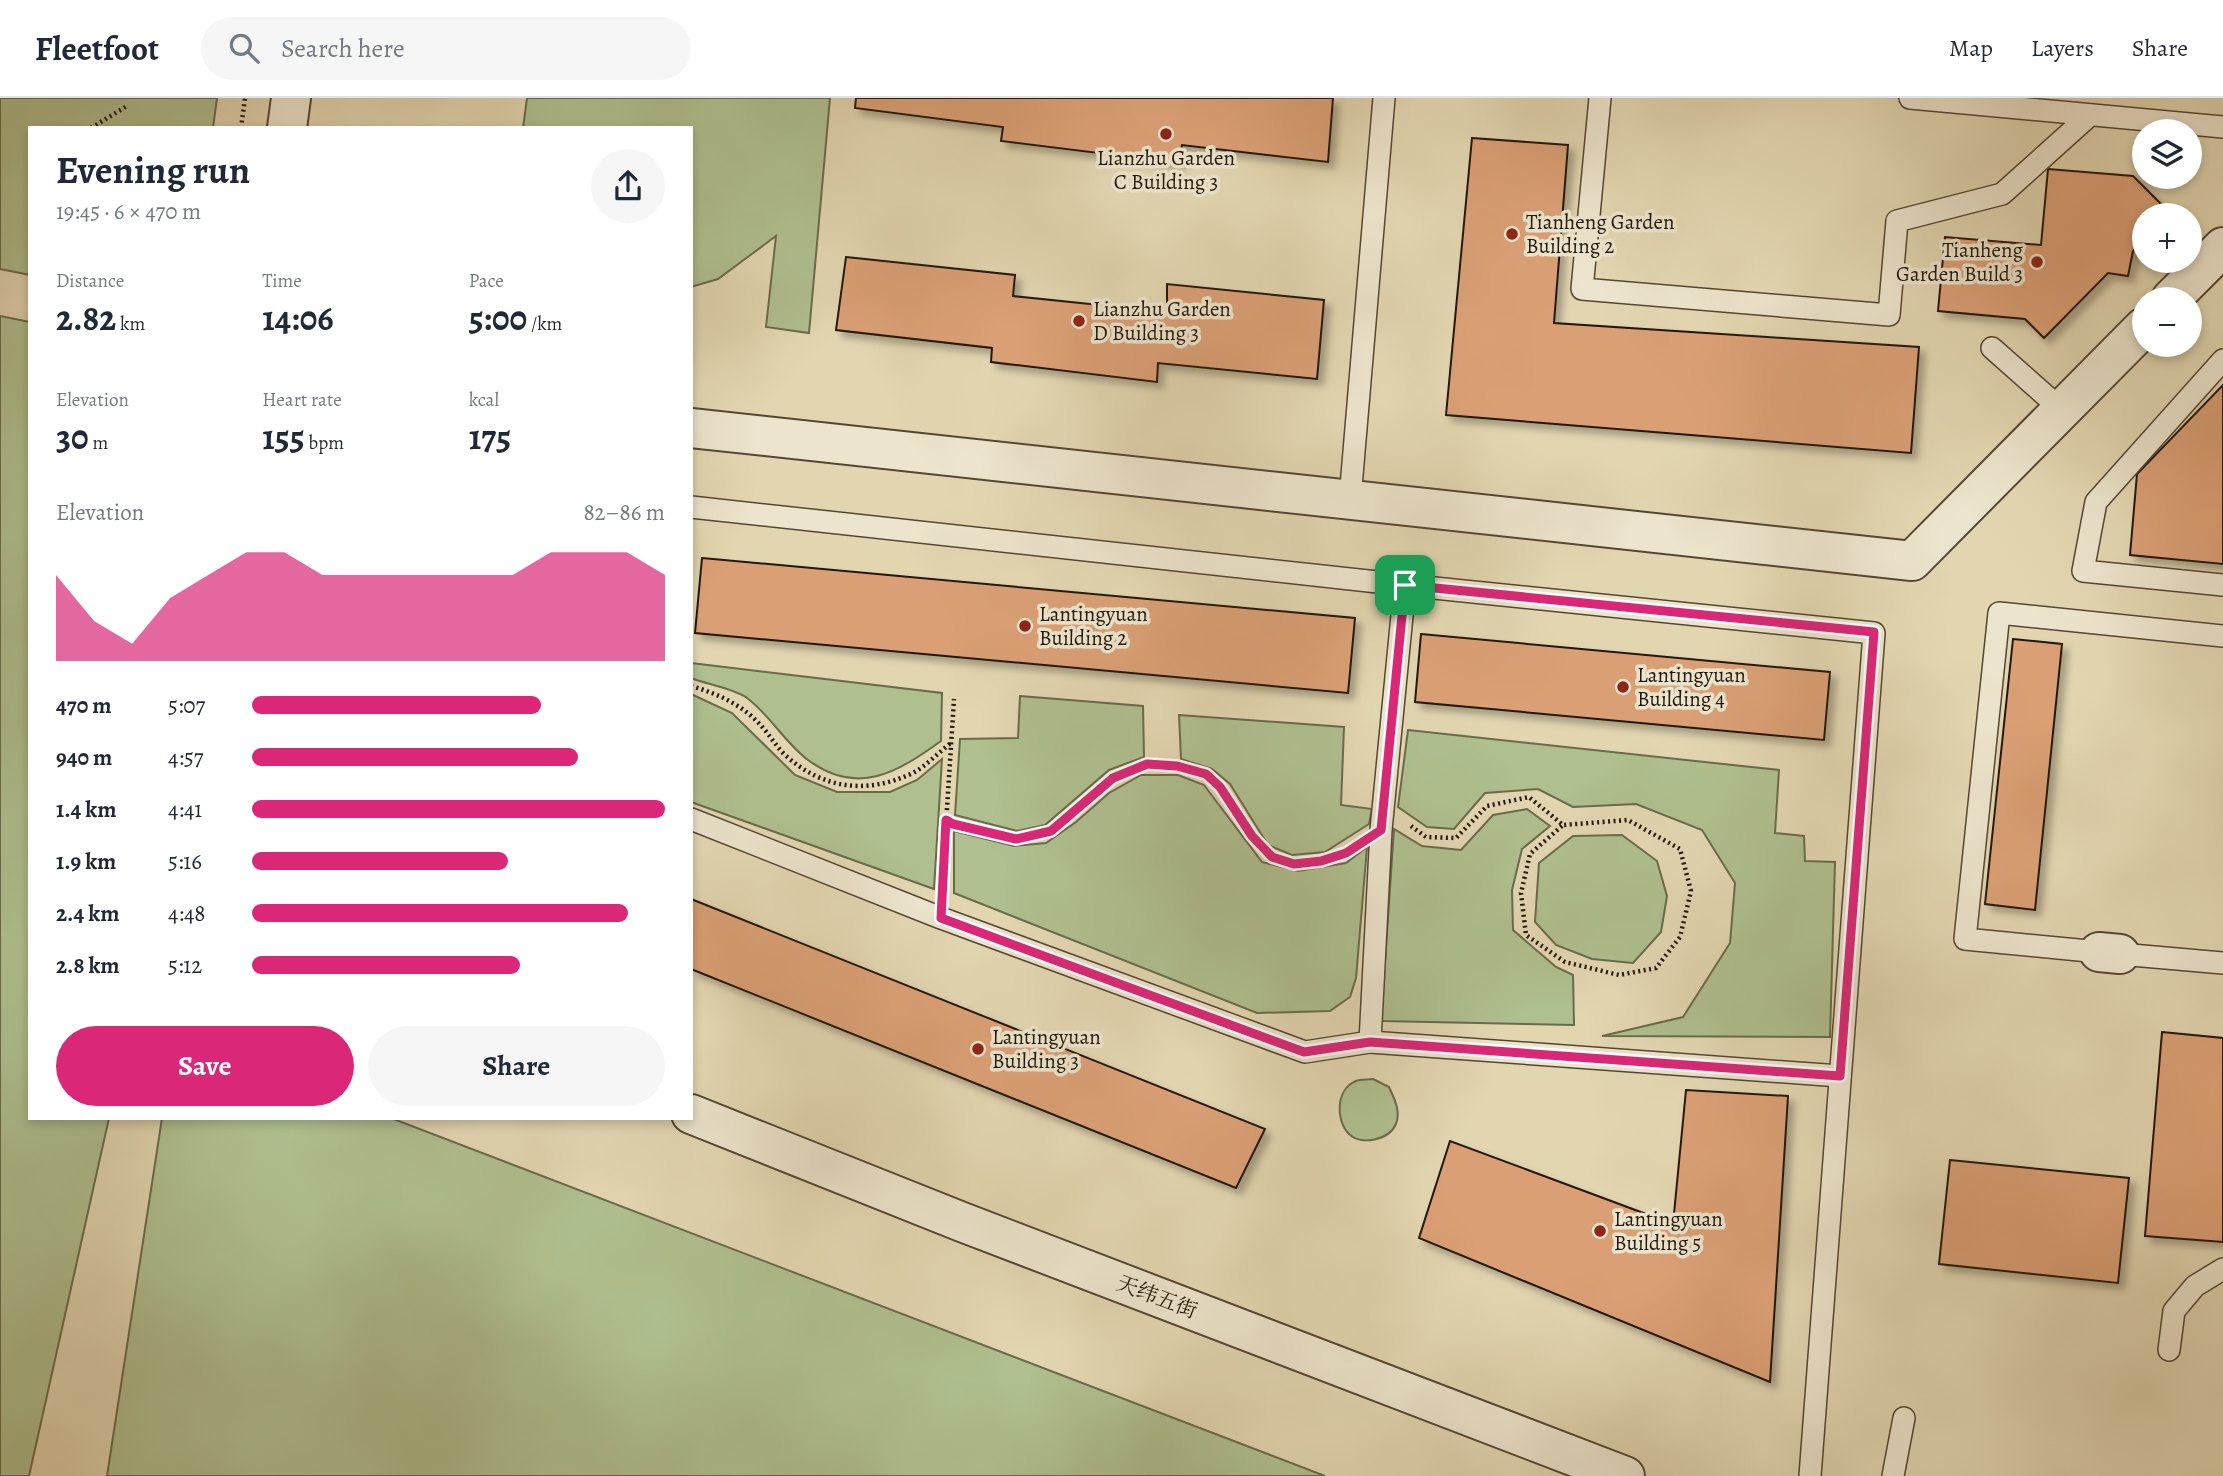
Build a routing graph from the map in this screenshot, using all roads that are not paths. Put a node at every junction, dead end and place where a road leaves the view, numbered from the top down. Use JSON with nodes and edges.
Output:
{"nodes":[{"id":1,"x":291,"y":98,"type":"edge"},
{"id":2,"x":1384,"y":98,"type":"edge"},
{"id":3,"x":1600,"y":98,"type":"edge"},
{"id":4,"x":1910,"y":98,"type":"edge"},
{"id":5,"x":2090,"y":115,"type":"junction"},
{"id":6,"x":287,"y":126,"type":"edge"},
{"id":7,"x":2223,"y":127,"type":"edge"},
{"id":8,"x":2223,"y":247,"type":"edge"},
{"id":9,"x":2183,"y":287,"type":"edge"},
{"id":10,"x":2132,"y":339,"type":"edge"},
{"id":11,"x":1992,"y":348,"type":"dead end"},
{"id":12,"x":2223,"y":360,"type":"edge"},
{"id":13,"x":2062,"y":410,"type":"junction"},
{"id":14,"x":693,"y":428,"type":"edge"},
{"id":15,"x":1350,"y":499,"type":"junction"},
{"id":16,"x":693,"y":507,"type":"edge"},
{"id":17,"x":1405,"y":585,"type":"junction"},
{"id":18,"x":2223,"y":585,"type":"edge"},
{"id":19,"x":2223,"y":636,"type":"edge"},
{"id":20,"x":693,"y":819,"type":"edge"},
{"id":21,"x":2223,"y":964,"type":"edge"},
{"id":22,"x":1370,"y":1042,"type":"junction"},
{"id":23,"x":1840,"y":1076,"type":"junction"},
{"id":24,"x":693,"y":1115,"type":"edge"},
{"id":25,"x":2223,"y":1269,"type":"edge"},
{"id":26,"x":2169,"y":1350,"type":"dead end"},
{"id":27,"x":1904,"y":1418,"type":"dead end"},
{"id":28,"x":1625,"y":1476,"type":"edge"},
{"id":29,"x":1811,"y":1476,"type":"edge"},
{"id":30,"x":1893,"y":1476,"type":"edge"}],
"edges":[{"from":1,"to":6,"type":"street"},
{"from":2,"to":15,"type":"lane"},
{"from":3,"to":5,"type":"lane"},
{"from":4,"to":5,"type":"lane"},
{"from":5,"to":7,"type":"lane"},
{"from":8,"to":9,"type":"street"},
{"from":10,"to":13,"type":"street"},
{"from":11,"to":13,"type":"lane"},
{"from":12,"to":18,"type":"lane"},
{"from":13,"to":15,"type":"street"},
{"from":14,"to":15,"type":"street"},
{"from":16,"to":17,"type":"lane"},
{"from":17,"to":22,"type":"lane"},
{"from":17,"to":23,"type":"lane"},
{"from":19,"to":21,"type":"lane"},
{"from":20,"to":22,"type":"lane"},
{"from":22,"to":23,"type":"lane"},
{"from":23,"to":29,"type":"lane"},
{"from":24,"to":28,"type":"street","name":"天纬五街"},
{"from":25,"to":26,"type":"lane"},
{"from":27,"to":30,"type":"lane"}]}
